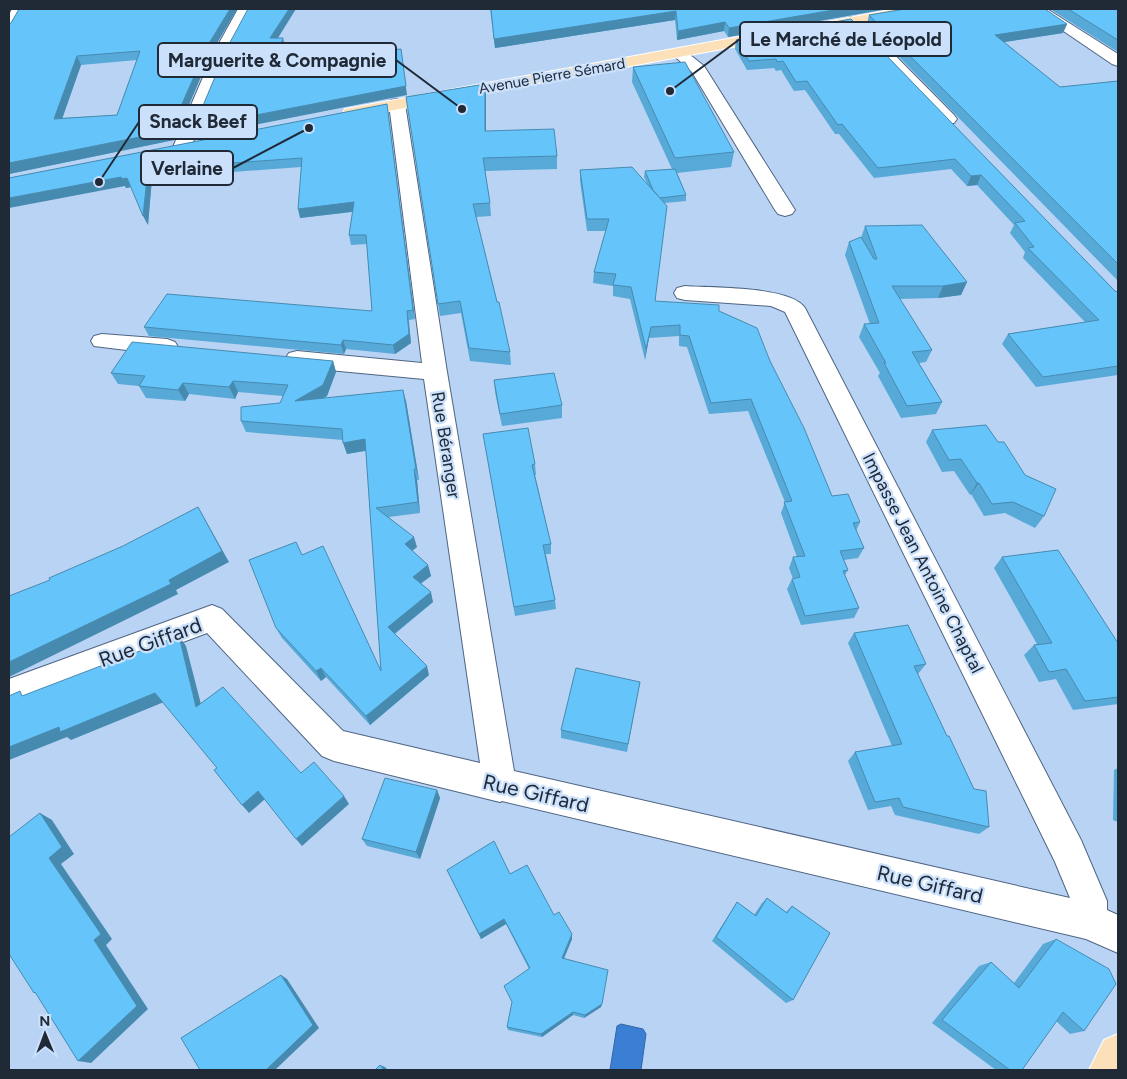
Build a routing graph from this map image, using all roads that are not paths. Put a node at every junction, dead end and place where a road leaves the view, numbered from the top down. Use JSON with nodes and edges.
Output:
{"nodes":[{"id":1,"x":19,"y":9,"type":"edge"},
{"id":2,"x":245,"y":9,"type":"edge"},
{"id":3,"x":918,"y":9,"type":"edge"},
{"id":4,"x":1038,"y":9,"type":"edge"},
{"id":5,"x":854,"y":21,"type":"junction"},
{"id":6,"x":9,"y":28,"type":"edge"},
{"id":7,"x":679,"y":53,"type":"junction"},
{"id":8,"x":1118,"y":61,"type":"edge"},
{"id":9,"x":397,"y":104,"type":"junction"},
{"id":10,"x":332,"y":117,"type":"edge"},
{"id":11,"x":962,"y":133,"type":"edge"},
{"id":12,"x":190,"y":145,"type":"joint"},
{"id":13,"x":163,"y":150,"type":"edge"},
{"id":14,"x":785,"y":210,"type":"dead end"},
{"id":15,"x":685,"y":293,"type":"dead end"},
{"id":16,"x":102,"y":341,"type":"dead end"},
{"id":17,"x":190,"y":350,"type":"edge"},
{"id":18,"x":278,"y":358,"type":"edge"},
{"id":19,"x":434,"y":372,"type":"junction"},
{"id":20,"x":9,"y":693,"type":"edge"},
{"id":21,"x":500,"y":785,"type":"junction"},
{"id":22,"x":1088,"y":921,"type":"junction"},
{"id":23,"x":1118,"y":934,"type":"edge"}],
"edges":[{"from":1,"to":6,"type":"street"},
{"from":2,"to":12,"type":"street"},
{"from":3,"to":5,"type":"main road","name":"Avenue Pierre Sémard"},
{"from":4,"to":8,"type":"street"},
{"from":5,"to":7,"type":"main road","name":"Avenue Pierre Sémard"},
{"from":5,"to":11,"type":"street"},
{"from":7,"to":9,"type":"main road","name":"Avenue Pierre Sémard"},
{"from":7,"to":14,"type":"street"},
{"from":9,"to":10,"type":"main road","name":"Avenue Pierre Sémard"},
{"from":9,"to":19,"type":"street","name":"Rue Béranger"},
{"from":12,"to":13,"type":"main road"},
{"from":15,"to":22,"type":"street","name":"Impasse Jean Antoine Chaptal"},
{"from":16,"to":17,"type":"street"},
{"from":18,"to":19,"type":"street"},
{"from":19,"to":21,"type":"street","name":"Rue Béranger"},
{"from":20,"to":21,"type":"street","name":"Rue Giffard"},
{"from":21,"to":22,"type":"street","name":"Rue Giffard"},
{"from":22,"to":23,"type":"street","name":"Rue Giffard"}]}
